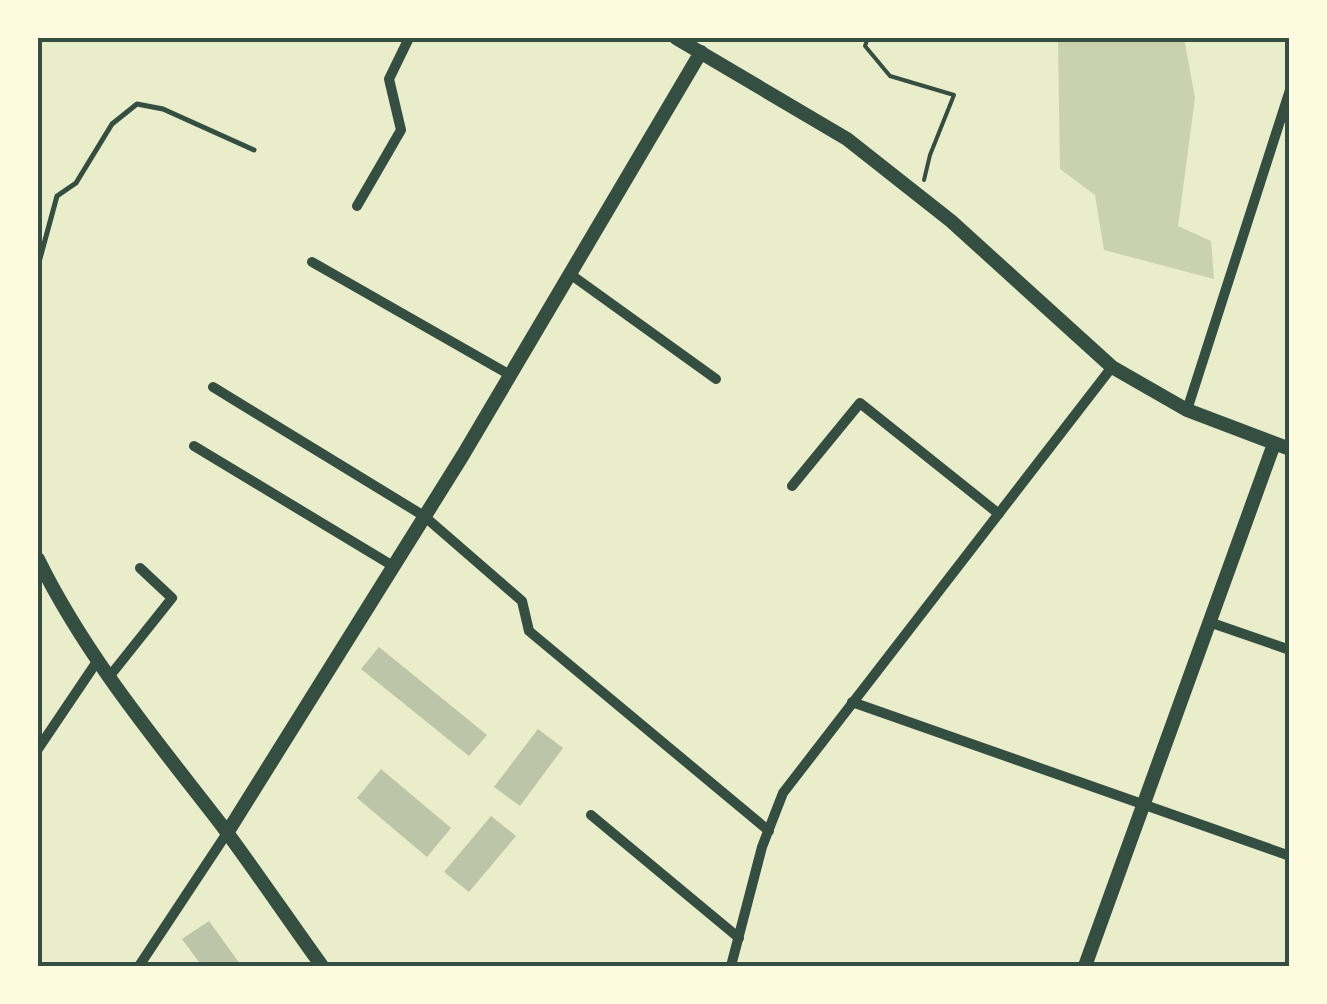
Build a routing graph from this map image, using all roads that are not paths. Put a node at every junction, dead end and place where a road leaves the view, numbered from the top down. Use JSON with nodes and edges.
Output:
{"nodes":[{"id":1,"x":409,"y":38,"type":"edge"},
{"id":2,"x":676,"y":38,"type":"edge"},
{"id":3,"x":701,"y":52,"type":"junction"},
{"id":4,"x":1290,"y":90,"type":"edge"},
{"id":5,"x":254,"y":150,"type":"dead end"},
{"id":6,"x":356,"y":206,"type":"dead end"},
{"id":7,"x":312,"y":262,"type":"dead end"},
{"id":8,"x":38,"y":266,"type":"edge"},
{"id":9,"x":570,"y":274,"type":"junction"},
{"id":10,"x":1112,"y":368,"type":"junction"},
{"id":11,"x":510,"y":374,"type":"junction"},
{"id":12,"x":716,"y":379,"type":"dead end"},
{"id":13,"x":213,"y":386,"type":"dead end"},
{"id":14,"x":1187,"y":410,"type":"junction"},
{"id":15,"x":1274,"y":444,"type":"junction"},
{"id":16,"x":194,"y":446,"type":"dead end"},
{"id":17,"x":1290,"y":449,"type":"edge"},
{"id":18,"x":792,"y":486,"type":"dead end"},
{"id":19,"x":999,"y":514,"type":"junction"},
{"id":20,"x":424,"y":516,"type":"junction"},
{"id":21,"x":38,"y":560,"type":"edge"},
{"id":22,"x":392,"y":566,"type":"junction"},
{"id":23,"x":140,"y":568,"type":"dead end"},
{"id":24,"x":1209,"y":622,"type":"junction"},
{"id":25,"x":1290,"y":650,"type":"edge"},
{"id":26,"x":98,"y":660,"type":"junction"},
{"id":27,"x":108,"y":678,"type":"junction"},
{"id":28,"x":852,"y":702,"type":"junction"},
{"id":29,"x":38,"y":749,"type":"edge"},
{"id":30,"x":1144,"y":805,"type":"junction"},
{"id":31,"x":591,"y":814,"type":"dead end"},
{"id":32,"x":769,"y":830,"type":"junction"},
{"id":33,"x":227,"y":833,"type":"junction"},
{"id":34,"x":1290,"y":856,"type":"edge"},
{"id":35,"x":739,"y":938,"type":"junction"},
{"id":36,"x":139,"y":966,"type":"edge"},
{"id":37,"x":322,"y":966,"type":"edge"},
{"id":38,"x":731,"y":966,"type":"edge"},
{"id":39,"x":1085,"y":966,"type":"edge"}],
"edges":[{"from":1,"to":6,"type":"street"},
{"from":2,"to":3,"type":"street"},
{"from":3,"to":9,"type":"street"},
{"from":3,"to":10,"type":"street"},
{"from":4,"to":14,"type":"street"},
{"from":5,"to":8,"type":"lane"},
{"from":7,"to":11,"type":"street"},
{"from":9,"to":11,"type":"street"},
{"from":9,"to":12,"type":"street"},
{"from":10,"to":14,"type":"street"},
{"from":10,"to":19,"type":"street"},
{"from":11,"to":20,"type":"street"},
{"from":13,"to":20,"type":"street"},
{"from":14,"to":15,"type":"street"},
{"from":15,"to":17,"type":"street"},
{"from":15,"to":24,"type":"street"},
{"from":16,"to":22,"type":"street"},
{"from":18,"to":19,"type":"street"},
{"from":19,"to":28,"type":"street"},
{"from":20,"to":22,"type":"street"},
{"from":20,"to":32,"type":"street"},
{"from":21,"to":26,"type":"street"},
{"from":22,"to":33,"type":"street"},
{"from":23,"to":27,"type":"street"},
{"from":24,"to":25,"type":"street"},
{"from":24,"to":30,"type":"street"},
{"from":26,"to":27,"type":"street"},
{"from":26,"to":29,"type":"street"},
{"from":27,"to":33,"type":"street"},
{"from":28,"to":30,"type":"street"},
{"from":28,"to":32,"type":"street"},
{"from":30,"to":34,"type":"street"},
{"from":30,"to":39,"type":"street"},
{"from":31,"to":35,"type":"street"},
{"from":32,"to":35,"type":"street"},
{"from":33,"to":36,"type":"street"},
{"from":33,"to":37,"type":"street"},
{"from":35,"to":38,"type":"street"}]}
